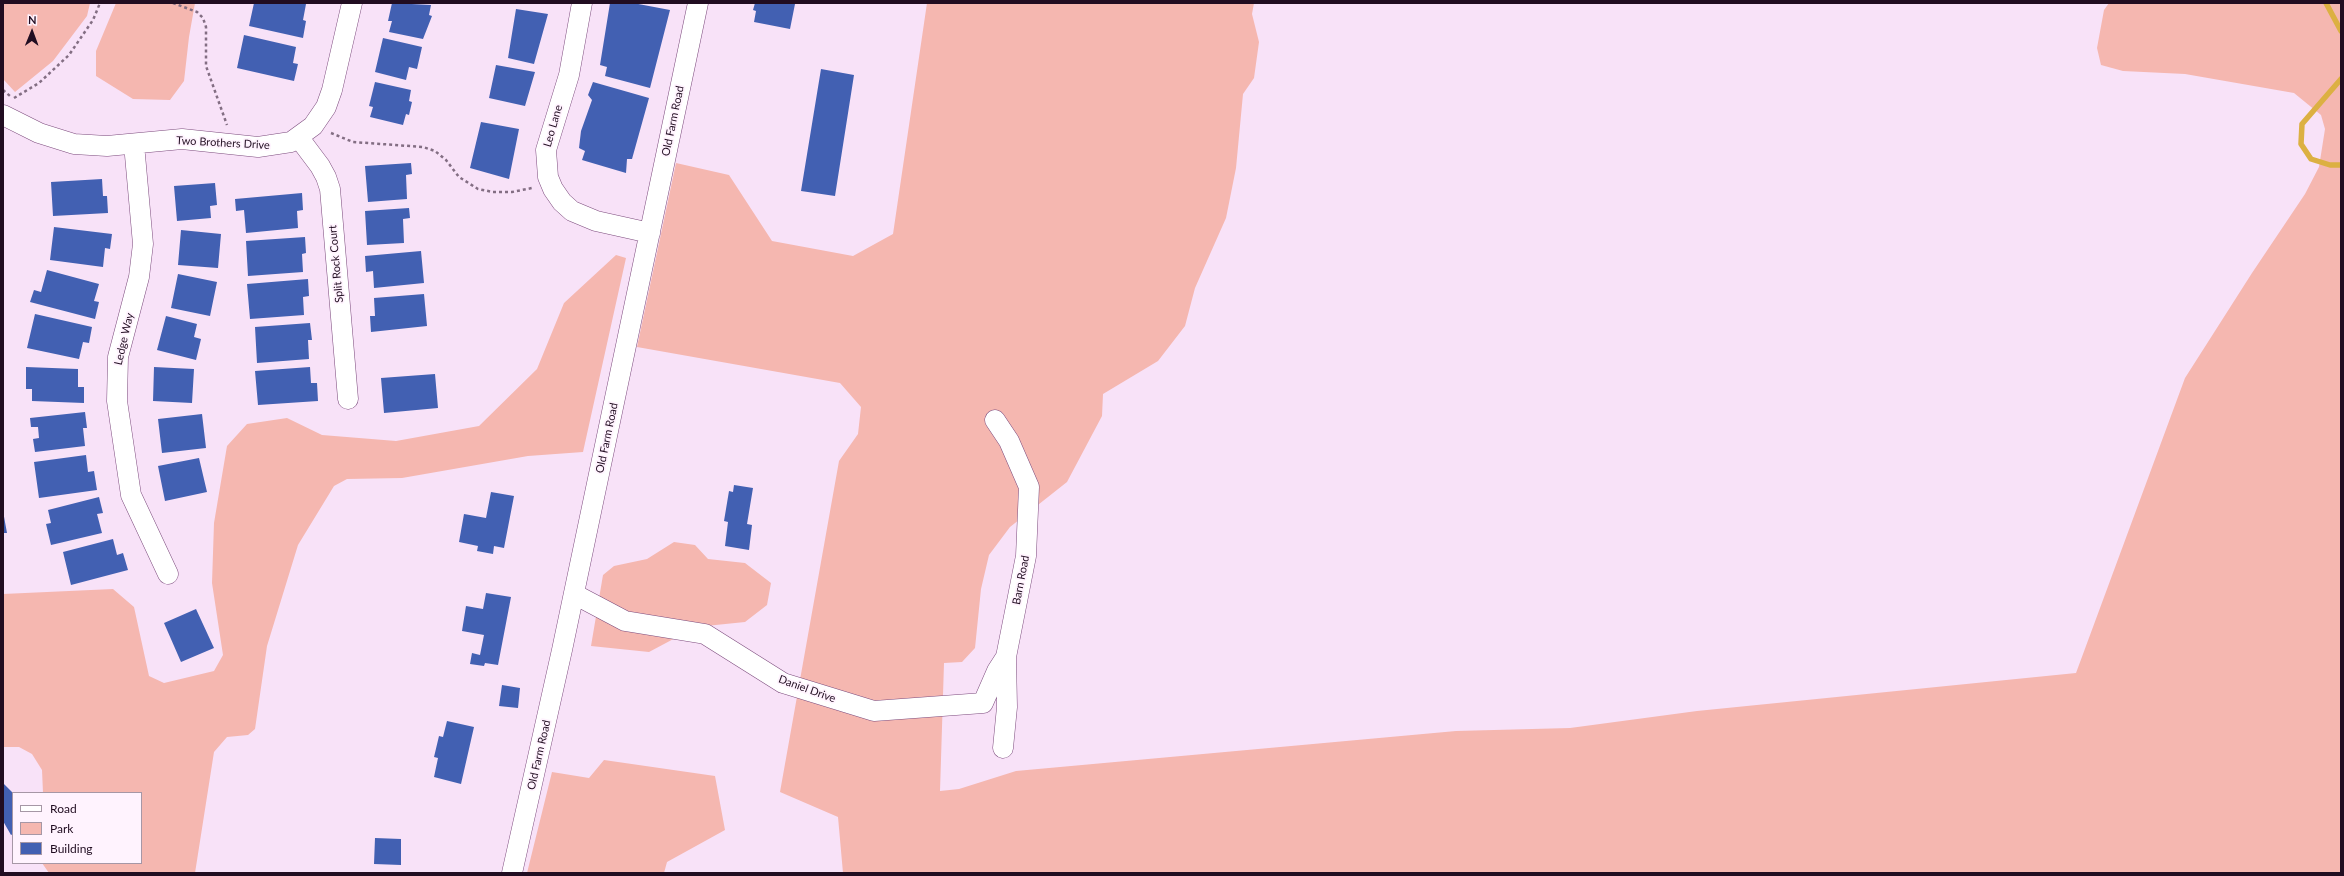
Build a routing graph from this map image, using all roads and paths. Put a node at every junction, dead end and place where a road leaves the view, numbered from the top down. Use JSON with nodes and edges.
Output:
{"nodes":[{"id":1,"x":100,"y":3,"type":"edge"},
{"id":2,"x":173,"y":3,"type":"edge"},
{"id":3,"x":352,"y":3,"type":"edge"},
{"id":4,"x":582,"y":3,"type":"edge"},
{"id":5,"x":698,"y":3,"type":"edge"},
{"id":6,"x":8,"y":107,"type":"edge"},
{"id":7,"x":229,"y":130,"type":"dead end"},
{"id":8,"x":327,"y":131,"type":"dead end"},
{"id":9,"x":299,"y":138,"type":"junction"},
{"id":10,"x":134,"y":144,"type":"junction"},
{"id":11,"x":536,"y":188,"type":"dead end"},
{"id":12,"x":650,"y":233,"type":"junction"},
{"id":13,"x":348,"y":399,"type":"dead end"},
{"id":14,"x":995,"y":420,"type":"dead end"},
{"id":15,"x":168,"y":574,"type":"dead end"},
{"id":16,"x":574,"y":594,"type":"junction"},
{"id":17,"x":1006,"y":657,"type":"junction"},
{"id":18,"x":1002,"y":748,"type":"dead end"},
{"id":19,"x":512,"y":873,"type":"edge"}],
"edges":[{"from":1,"to":6,"type":"path"},
{"from":2,"to":7,"type":"path"},
{"from":3,"to":9,"type":"street","name":"Two Brothers Drive"},
{"from":4,"to":12,"type":"street","name":"Leo Lane"},
{"from":5,"to":12,"type":"street","name":"Old Farm Road"},
{"from":6,"to":10,"type":"street","name":"Two Brothers Drive"},
{"from":8,"to":11,"type":"path"},
{"from":9,"to":10,"type":"street","name":"Two Brothers Drive"},
{"from":9,"to":13,"type":"street","name":"Split Rock Court"},
{"from":10,"to":15,"type":"street","name":"Ledge Way"},
{"from":12,"to":16,"type":"street","name":"Old Farm Road"},
{"from":14,"to":17,"type":"street","name":"Barn Road"},
{"from":16,"to":17,"type":"street","name":"Daniel Drive"},
{"from":16,"to":19,"type":"street","name":"Old Farm Road"},
{"from":17,"to":18,"type":"street","name":"Barn Road"}]}
